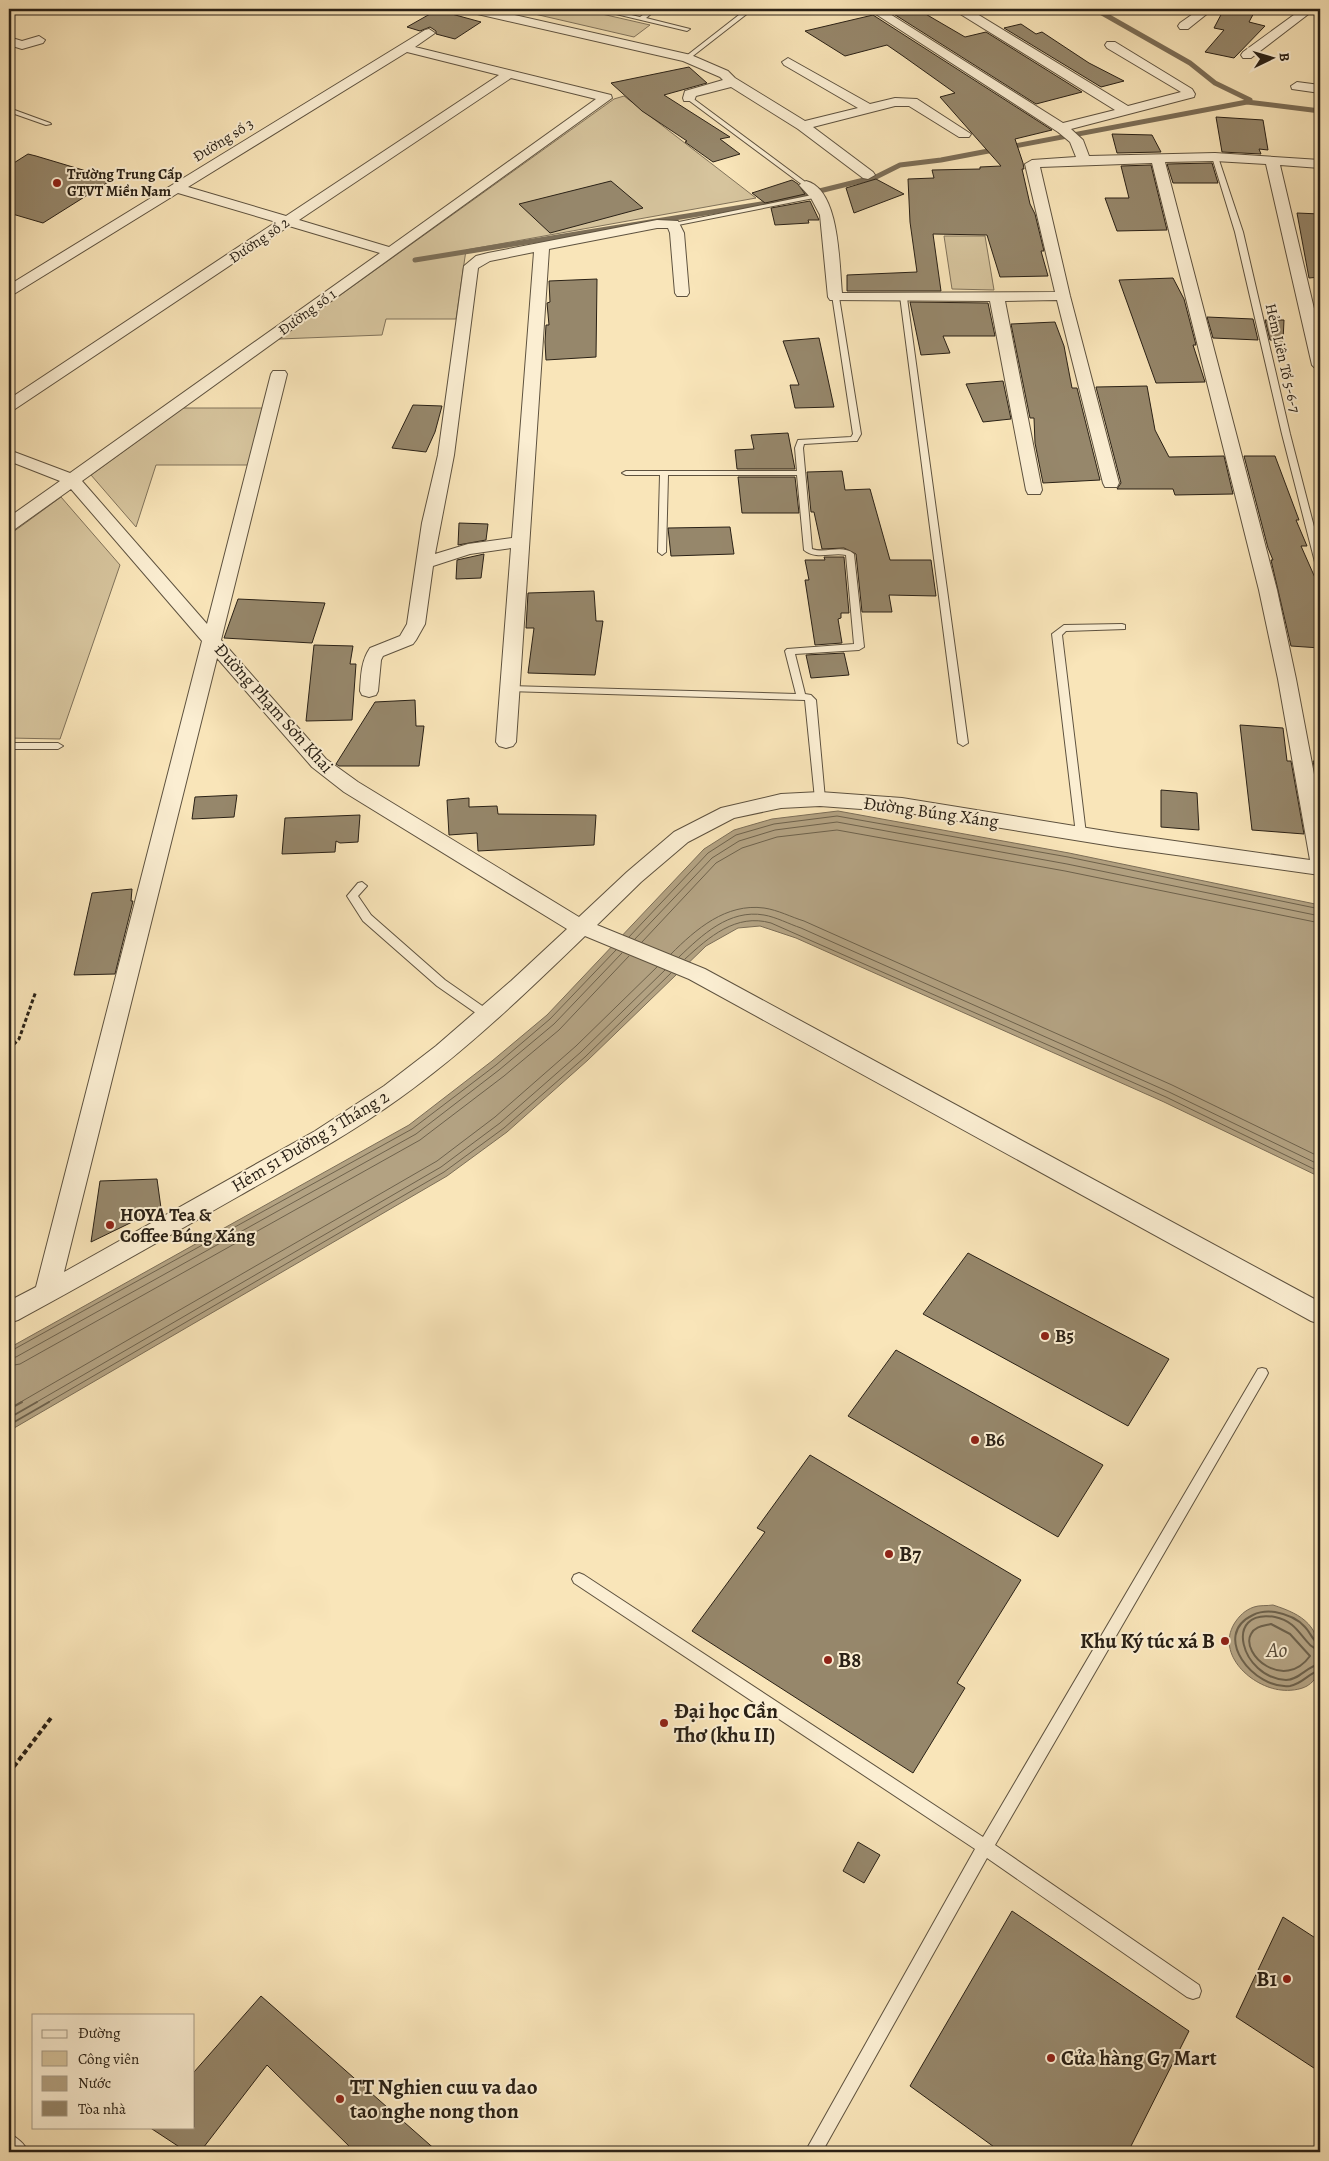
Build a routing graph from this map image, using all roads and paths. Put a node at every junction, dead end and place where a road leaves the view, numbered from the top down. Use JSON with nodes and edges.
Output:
{"nodes":[{"id":1,"x":473,"y":9,"type":"edge"},
{"id":2,"x":598,"y":9,"type":"edge"},
{"id":3,"x":654,"y":9,"type":"edge"},
{"id":4,"x":759,"y":9,"type":"edge"},
{"id":5,"x":874,"y":9,"type":"edge"},
{"id":6,"x":961,"y":9,"type":"edge"},
{"id":7,"x":1207,"y":9,"type":"edge"},
{"id":8,"x":1309,"y":9,"type":"edge"},
{"id":9,"x":641,"y":19,"type":"junction"},
{"id":10,"x":1184,"y":26,"type":"dead end"},
{"id":11,"x":687,"y":29,"type":"dead end"},
{"id":12,"x":429,"y":33,"type":"dead end"},
{"id":13,"x":38,"y":40,"type":"dead end"},
{"id":14,"x":9,"y":41,"type":"edge"},
{"id":15,"x":1111,"y":45,"type":"dead end"},
{"id":16,"x":405,"y":48,"type":"junction"},
{"id":17,"x":1247,"y":54,"type":"dead end"},
{"id":18,"x":687,"y":58,"type":"junction"},
{"id":19,"x":788,"y":62,"type":"dead end"},
{"id":20,"x":509,"y":74,"type":"junction"},
{"id":21,"x":730,"y":81,"type":"junction"},
{"id":22,"x":1297,"y":86,"type":"dead end"},
{"id":23,"x":1320,"y":89,"type":"edge"},
{"id":24,"x":689,"y":98,"type":"joint"},
{"id":25,"x":869,"y":109,"type":"junction"},
{"id":26,"x":9,"y":110,"type":"edge"},
{"id":27,"x":1127,"y":111,"type":"junction"},
{"id":28,"x":48,"y":124,"type":"dead end"},
{"id":29,"x":803,"y":126,"type":"junction"},
{"id":30,"x":1066,"y":131,"type":"junction"},
{"id":31,"x":964,"y":134,"type":"dead end"},
{"id":32,"x":1215,"y":157,"type":"junction"},
{"id":33,"x":1084,"y":160,"type":"junction"},
{"id":34,"x":1158,"y":160,"type":"junction"},
{"id":35,"x":1272,"y":160,"type":"junction"},
{"id":36,"x":1320,"y":164,"type":"edge"},
{"id":37,"x":868,"y":175,"type":"dead end"},
{"id":38,"x":806,"y":185,"type":"joint"},
{"id":39,"x":177,"y":188,"type":"junction"},
{"id":40,"x":817,"y":196,"type":"junction"},
{"id":41,"x":287,"y":221,"type":"junction"},
{"id":42,"x":673,"y":224,"type":"junction"},
{"id":43,"x":542,"y":247,"type":"junction"},
{"id":44,"x":391,"y":252,"type":"junction"},
{"id":45,"x":9,"y":291,"type":"edge"},
{"id":46,"x":682,"y":293,"type":"dead end"},
{"id":47,"x":1063,"y":296,"type":"junction"},
{"id":48,"x":835,"y":297,"type":"junction"},
{"id":49,"x":997,"y":297,"type":"junction"},
{"id":50,"x":902,"y":298,"type":"junction"},
{"id":51,"x":1320,"y":365,"type":"edge"},
{"id":52,"x":279,"y":374,"type":"dead end"},
{"id":53,"x":9,"y":406,"type":"edge"},
{"id":54,"x":9,"y":456,"type":"edge"},
{"id":55,"x":626,"y":472,"type":"dead end"},
{"id":56,"x":664,"y":473,"type":"junction"},
{"id":57,"x":801,"y":473,"type":"junction"},
{"id":58,"x":72,"y":480,"type":"junction"},
{"id":59,"x":1111,"y":483,"type":"dead end"},
{"id":60,"x":1034,"y":490,"type":"dead end"},
{"id":61,"x":9,"y":525,"type":"edge"},
{"id":62,"x":520,"y":542,"type":"junction"},
{"id":63,"x":662,"y":552,"type":"dead end"},
{"id":64,"x":425,"y":563,"type":"junction"},
{"id":65,"x":1320,"y":566,"type":"edge"},
{"id":66,"x":1122,"y":627,"type":"dead end"},
{"id":67,"x":212,"y":640,"type":"junction"},
{"id":68,"x":509,"y":689,"type":"junction"},
{"id":69,"x":369,"y":691,"type":"dead end"},
{"id":70,"x":801,"y":695,"type":"junction"},
{"id":71,"x":506,"y":742,"type":"dead end"},
{"id":72,"x":963,"y":743,"type":"dead end"},
{"id":73,"x":9,"y":746,"type":"edge"},
{"id":74,"x":58,"y":746,"type":"dead end"},
{"id":75,"x":820,"y":799,"type":"junction"},
{"id":76,"x":1081,"y":834,"type":"junction"},
{"id":77,"x":1320,"y":859,"type":"edge"},
{"id":78,"x":1320,"y":868,"type":"edge"},
{"id":79,"x":362,"y":886,"type":"dead end"},
{"id":80,"x":580,"y":927,"type":"junction"},
{"id":81,"x":36,"y":992,"type":"dead end"},
{"id":82,"x":487,"y":1015,"type":"junction"},
{"id":83,"x":9,"y":1049,"type":"edge"},
{"id":84,"x":47,"y":1292,"type":"junction"},
{"id":85,"x":9,"y":1313,"type":"edge"},
{"id":86,"x":1320,"y":1314,"type":"edge"},
{"id":87,"x":1262,"y":1373,"type":"dead end"},
{"id":88,"x":579,"y":1579,"type":"dead end"},
{"id":89,"x":51,"y":1718,"type":"dead end"},
{"id":90,"x":9,"y":1774,"type":"edge"},
{"id":91,"x":985,"y":1846,"type":"junction"},
{"id":92,"x":1193,"y":1991,"type":"dead end"},
{"id":93,"x":9,"y":2142,"type":"edge"},
{"id":94,"x":20,"y":2152,"type":"edge"},
{"id":95,"x":812,"y":2152,"type":"edge"}],
"edges":[{"from":1,"to":18,"type":"street"},
{"from":2,"to":9,"type":"lane"},
{"from":3,"to":9,"type":"lane"},
{"from":4,"to":18,"type":"lane"},
{"from":5,"to":30,"type":"street"},
{"from":6,"to":27,"type":"street"},
{"from":7,"to":10,"type":"street"},
{"from":8,"to":17,"type":"street"},
{"from":9,"to":11,"type":"lane"},
{"from":12,"to":16,"type":"street","name":"Đường số 3"},
{"from":13,"to":14,"type":"street"},
{"from":15,"to":27,"type":"street"},
{"from":16,"to":20,"type":"street"},
{"from":16,"to":39,"type":"street","name":"Đường số 3"},
{"from":18,"to":21,"type":"street"},
{"from":19,"to":25,"type":"street"},
{"from":20,"to":41,"type":"street","name":"Đường số 2"},
{"from":20,"to":44,"type":"street","name":"Đường số 1"},
{"from":21,"to":24,"type":"street"},
{"from":21,"to":29,"type":"street"},
{"from":22,"to":23,"type":"street"},
{"from":24,"to":38,"type":"lane"},
{"from":25,"to":29,"type":"street"},
{"from":25,"to":31,"type":"street"},
{"from":26,"to":28,"type":"lane"},
{"from":27,"to":30,"type":"street"},
{"from":29,"to":37,"type":"street"},
{"from":30,"to":33,"type":"street"},
{"from":32,"to":34,"type":"street"},
{"from":32,"to":35,"type":"street"},
{"from":32,"to":65,"type":"lane","name":"Hẻm Liên Tổ 5-6-7"},
{"from":33,"to":34,"type":"street"},
{"from":33,"to":47,"type":"street"},
{"from":34,"to":77,"type":"street"},
{"from":35,"to":36,"type":"street"},
{"from":35,"to":51,"type":"street"},
{"from":38,"to":40,"type":"street"},
{"from":39,"to":41,"type":"street"},
{"from":39,"to":45,"type":"street","name":"Đường số 3"},
{"from":40,"to":42,"type":"lane"},
{"from":40,"to":48,"type":"street"},
{"from":41,"to":44,"type":"street"},
{"from":41,"to":53,"type":"street","name":"Đường số 2"},
{"from":42,"to":43,"type":"street"},
{"from":42,"to":46,"type":"street"},
{"from":43,"to":62,"type":"street"},
{"from":43,"to":64,"type":"street"},
{"from":44,"to":58,"type":"street","name":"Đường số 1"},
{"from":47,"to":49,"type":"street"},
{"from":47,"to":59,"type":"street"},
{"from":48,"to":50,"type":"street"},
{"from":48,"to":57,"type":"lane"},
{"from":49,"to":50,"type":"street"},
{"from":49,"to":60,"type":"street"},
{"from":50,"to":72,"type":"lane"},
{"from":52,"to":67,"type":"street"},
{"from":54,"to":58,"type":"street","name":"Đường Phạm Sơn Khai"},
{"from":55,"to":56,"type":"lane"},
{"from":56,"to":57,"type":"lane"},
{"from":56,"to":63,"type":"lane"},
{"from":57,"to":70,"type":"lane"},
{"from":58,"to":61,"type":"street","name":"Đường số 1"},
{"from":58,"to":67,"type":"street","name":"Đường Phạm Sơn Khai"},
{"from":62,"to":64,"type":"street"},
{"from":62,"to":68,"type":"street"},
{"from":64,"to":69,"type":"street"},
{"from":66,"to":76,"type":"lane"},
{"from":67,"to":80,"type":"street","name":"Đường Phạm Sơn Khai"},
{"from":67,"to":84,"type":"street"},
{"from":68,"to":70,"type":"lane"},
{"from":68,"to":71,"type":"street"},
{"from":70,"to":75,"type":"lane"},
{"from":73,"to":74,"type":"lane"},
{"from":75,"to":76,"type":"street","name":"Đường Búng Xáng"},
{"from":75,"to":80,"type":"street","name":"Đường Búng Xáng"},
{"from":76,"to":78,"type":"street","name":"Đường Búng Xáng"},
{"from":79,"to":82,"type":"lane"},
{"from":80,"to":82,"type":"street","name":"Hẻm 51 Đường 3 Tháng 2"},
{"from":80,"to":86,"type":"street","name":"Đường Phạm Sơn Khai"},
{"from":81,"to":83,"type":"path"},
{"from":82,"to":84,"type":"street","name":"Hẻm 51 Đường 3 Tháng 2"},
{"from":84,"to":85,"type":"street","name":"Hẻm 51 Đường 3 Tháng 2"},
{"from":87,"to":91,"type":"lane"},
{"from":88,"to":91,"type":"lane"},
{"from":89,"to":90,"type":"path"},
{"from":91,"to":92,"type":"lane"},
{"from":91,"to":95,"type":"lane"},
{"from":93,"to":94,"type":"lane"}]}
